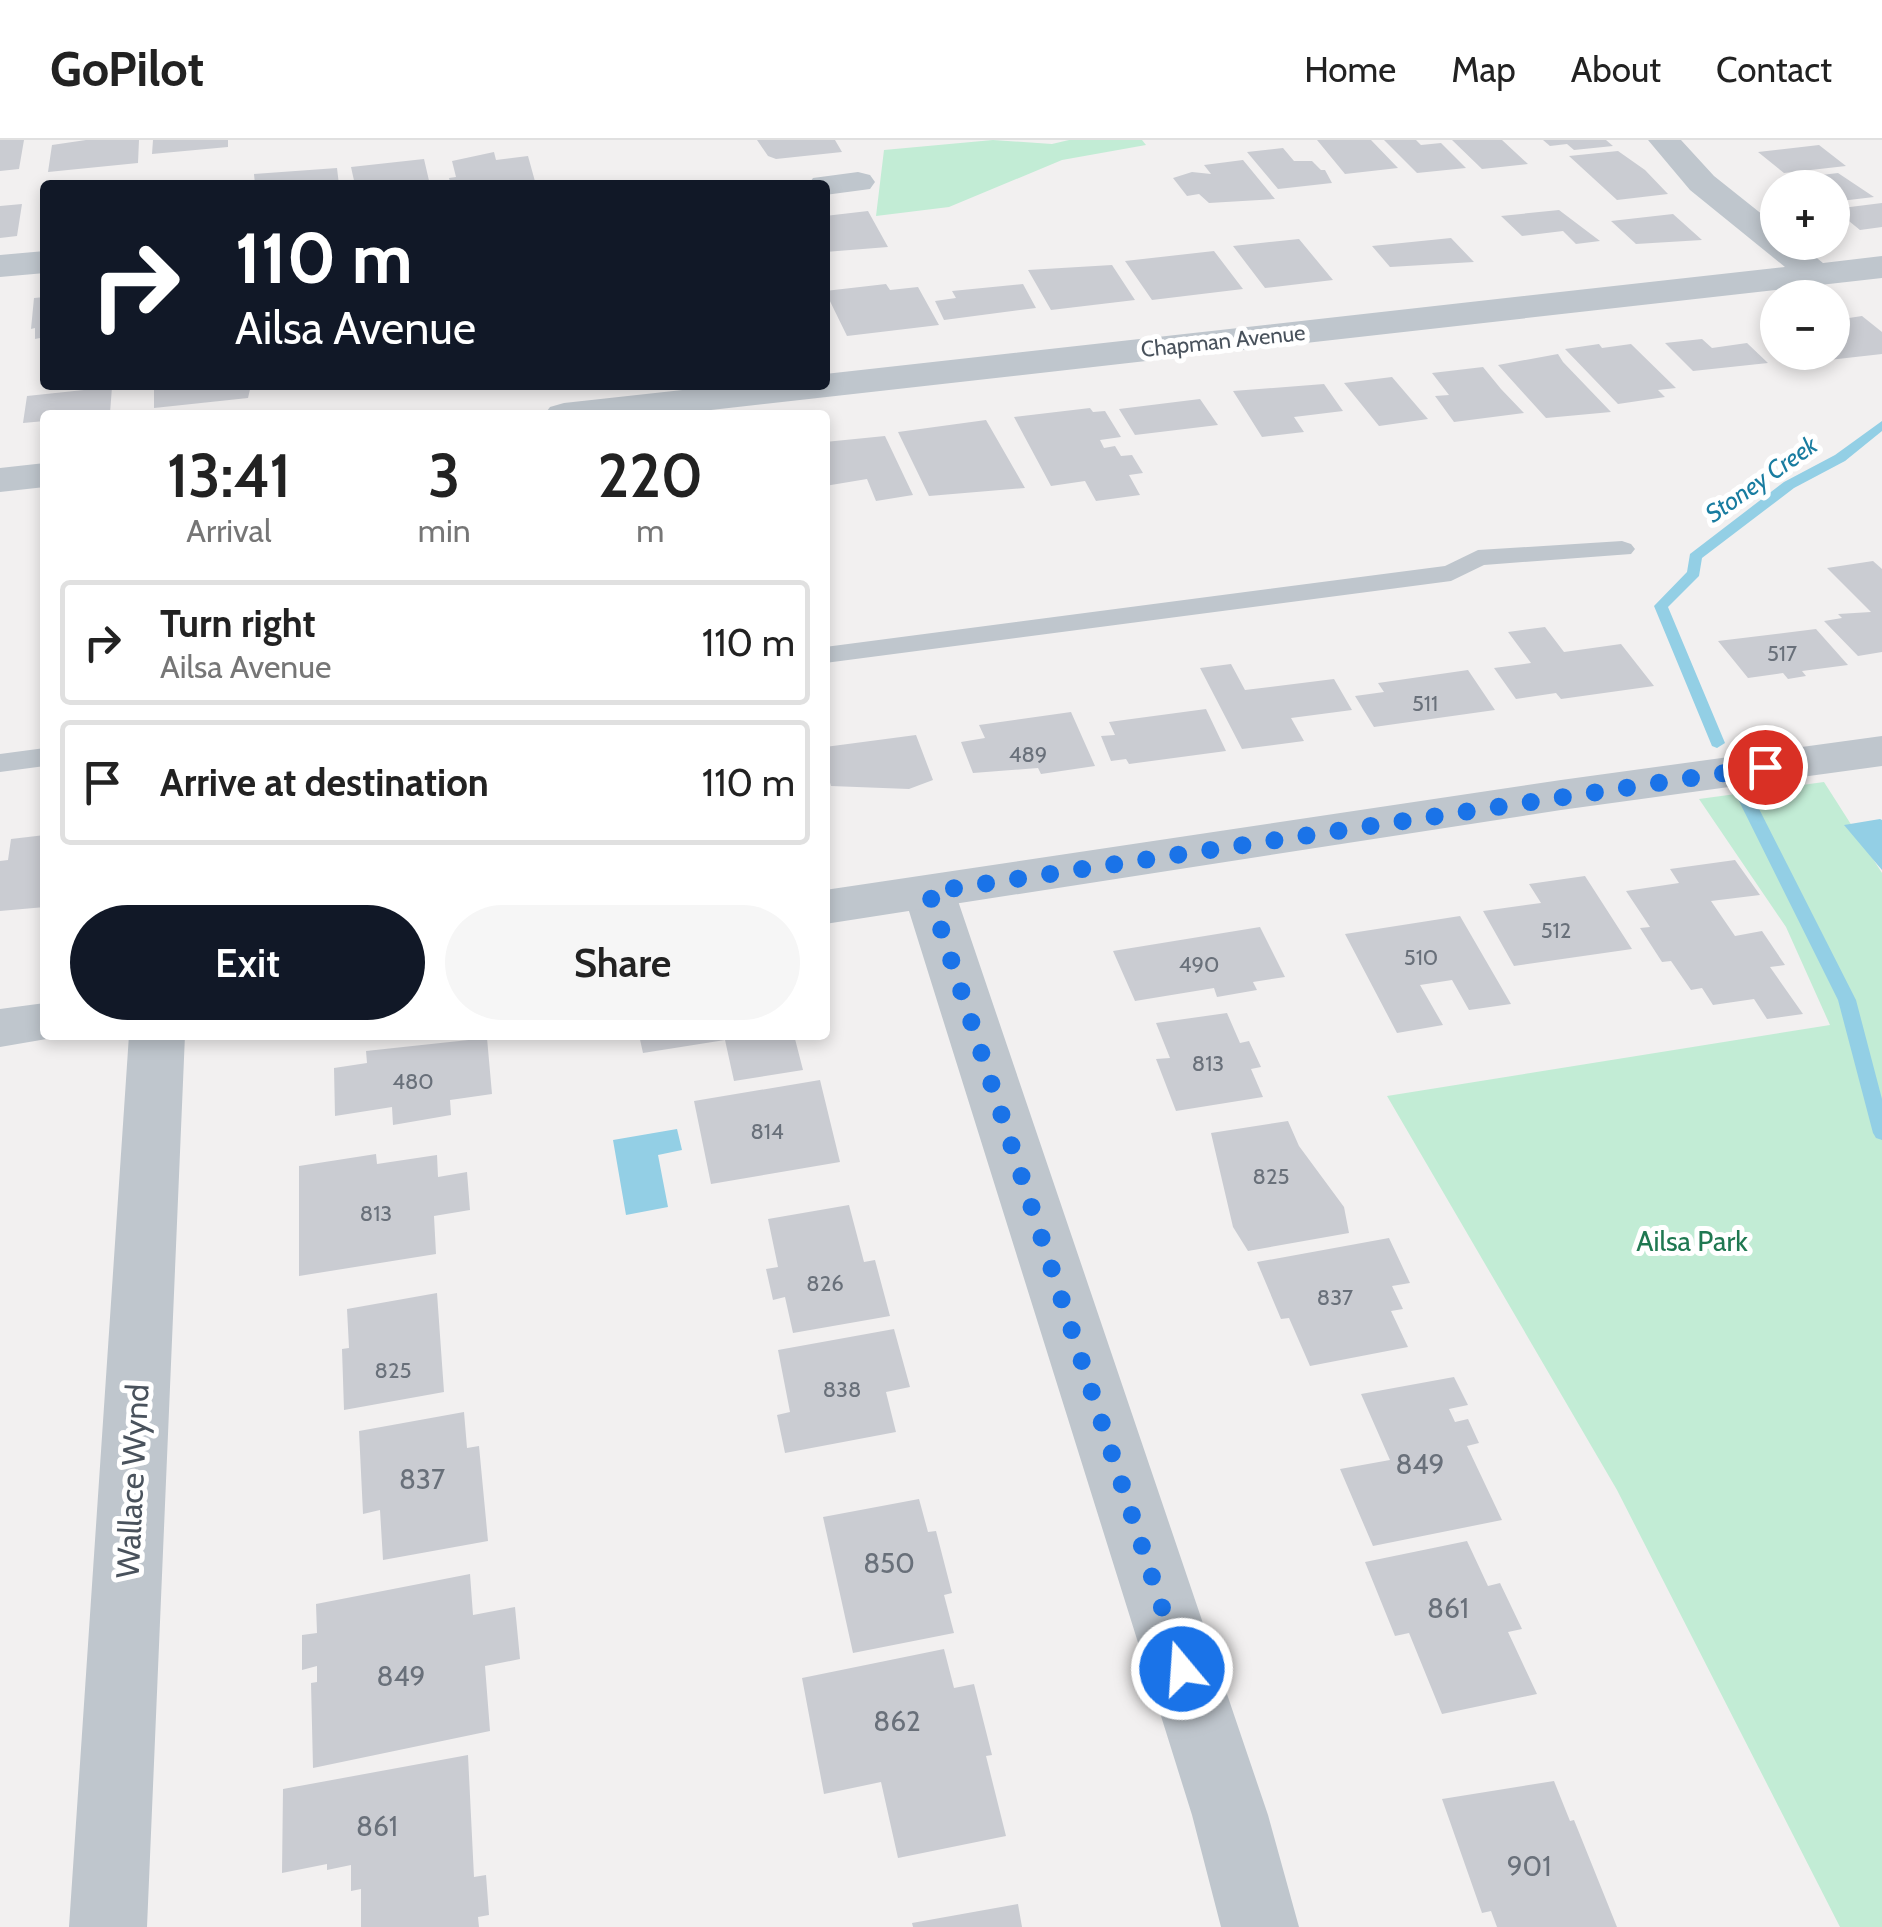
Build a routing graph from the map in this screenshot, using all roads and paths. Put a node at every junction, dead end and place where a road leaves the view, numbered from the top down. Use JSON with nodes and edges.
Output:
{"nodes":[{"id":1,"x":1664,"y":140,"type":"edge"},
{"id":2,"x":40,"y":262,"type":"edge"},
{"id":3,"x":0,"y":266,"type":"edge"},
{"id":4,"x":1882,"y":267,"type":"edge"},
{"id":5,"x":1814,"y":274,"type":"junction"},
{"id":6,"x":830,"y":385,"type":"edge"},
{"id":7,"x":786,"y":390,"type":"edge"},
{"id":8,"x":608,"y":410,"type":"edge"},
{"id":9,"x":40,"y":476,"type":"edge"},
{"id":10,"x":0,"y":480,"type":"edge"},
{"id":11,"x":1622,"y":549,"type":"dead end"},
{"id":12,"x":830,"y":655,"type":"edge"},
{"id":13,"x":1882,"y":751,"type":"edge"},
{"id":14,"x":40,"y":758,"type":"edge"},
{"id":15,"x":0,"y":763,"type":"edge"},
{"id":16,"x":929,"y":892,"type":"junction"},
{"id":17,"x":830,"y":906,"type":"edge"},
{"id":18,"x":40,"y":1023,"type":"edge"},
{"id":19,"x":0,"y":1028,"type":"edge"},
{"id":20,"x":157,"y":1040,"type":"edge"},
{"id":21,"x":108,"y":1927,"type":"edge"},
{"id":22,"x":1260,"y":1927,"type":"edge"}],
"edges":[{"from":1,"to":5,"type":"street"},
{"from":2,"to":3,"type":"street"},
{"from":4,"to":5,"type":"street","name":"Chapman Avenue"},
{"from":5,"to":6,"type":"street","name":"Chapman Avenue"},
{"from":7,"to":8,"type":"street","name":"Chapman Avenue"},
{"from":9,"to":10,"type":"street"},
{"from":11,"to":12,"type":"lane"},
{"from":13,"to":16,"type":"street"},
{"from":14,"to":15,"type":"lane"},
{"from":16,"to":17,"type":"street"},
{"from":16,"to":22,"type":"street"},
{"from":18,"to":19,"type":"street"},
{"from":20,"to":21,"type":"street","name":"Wallace Wynd"}]}
